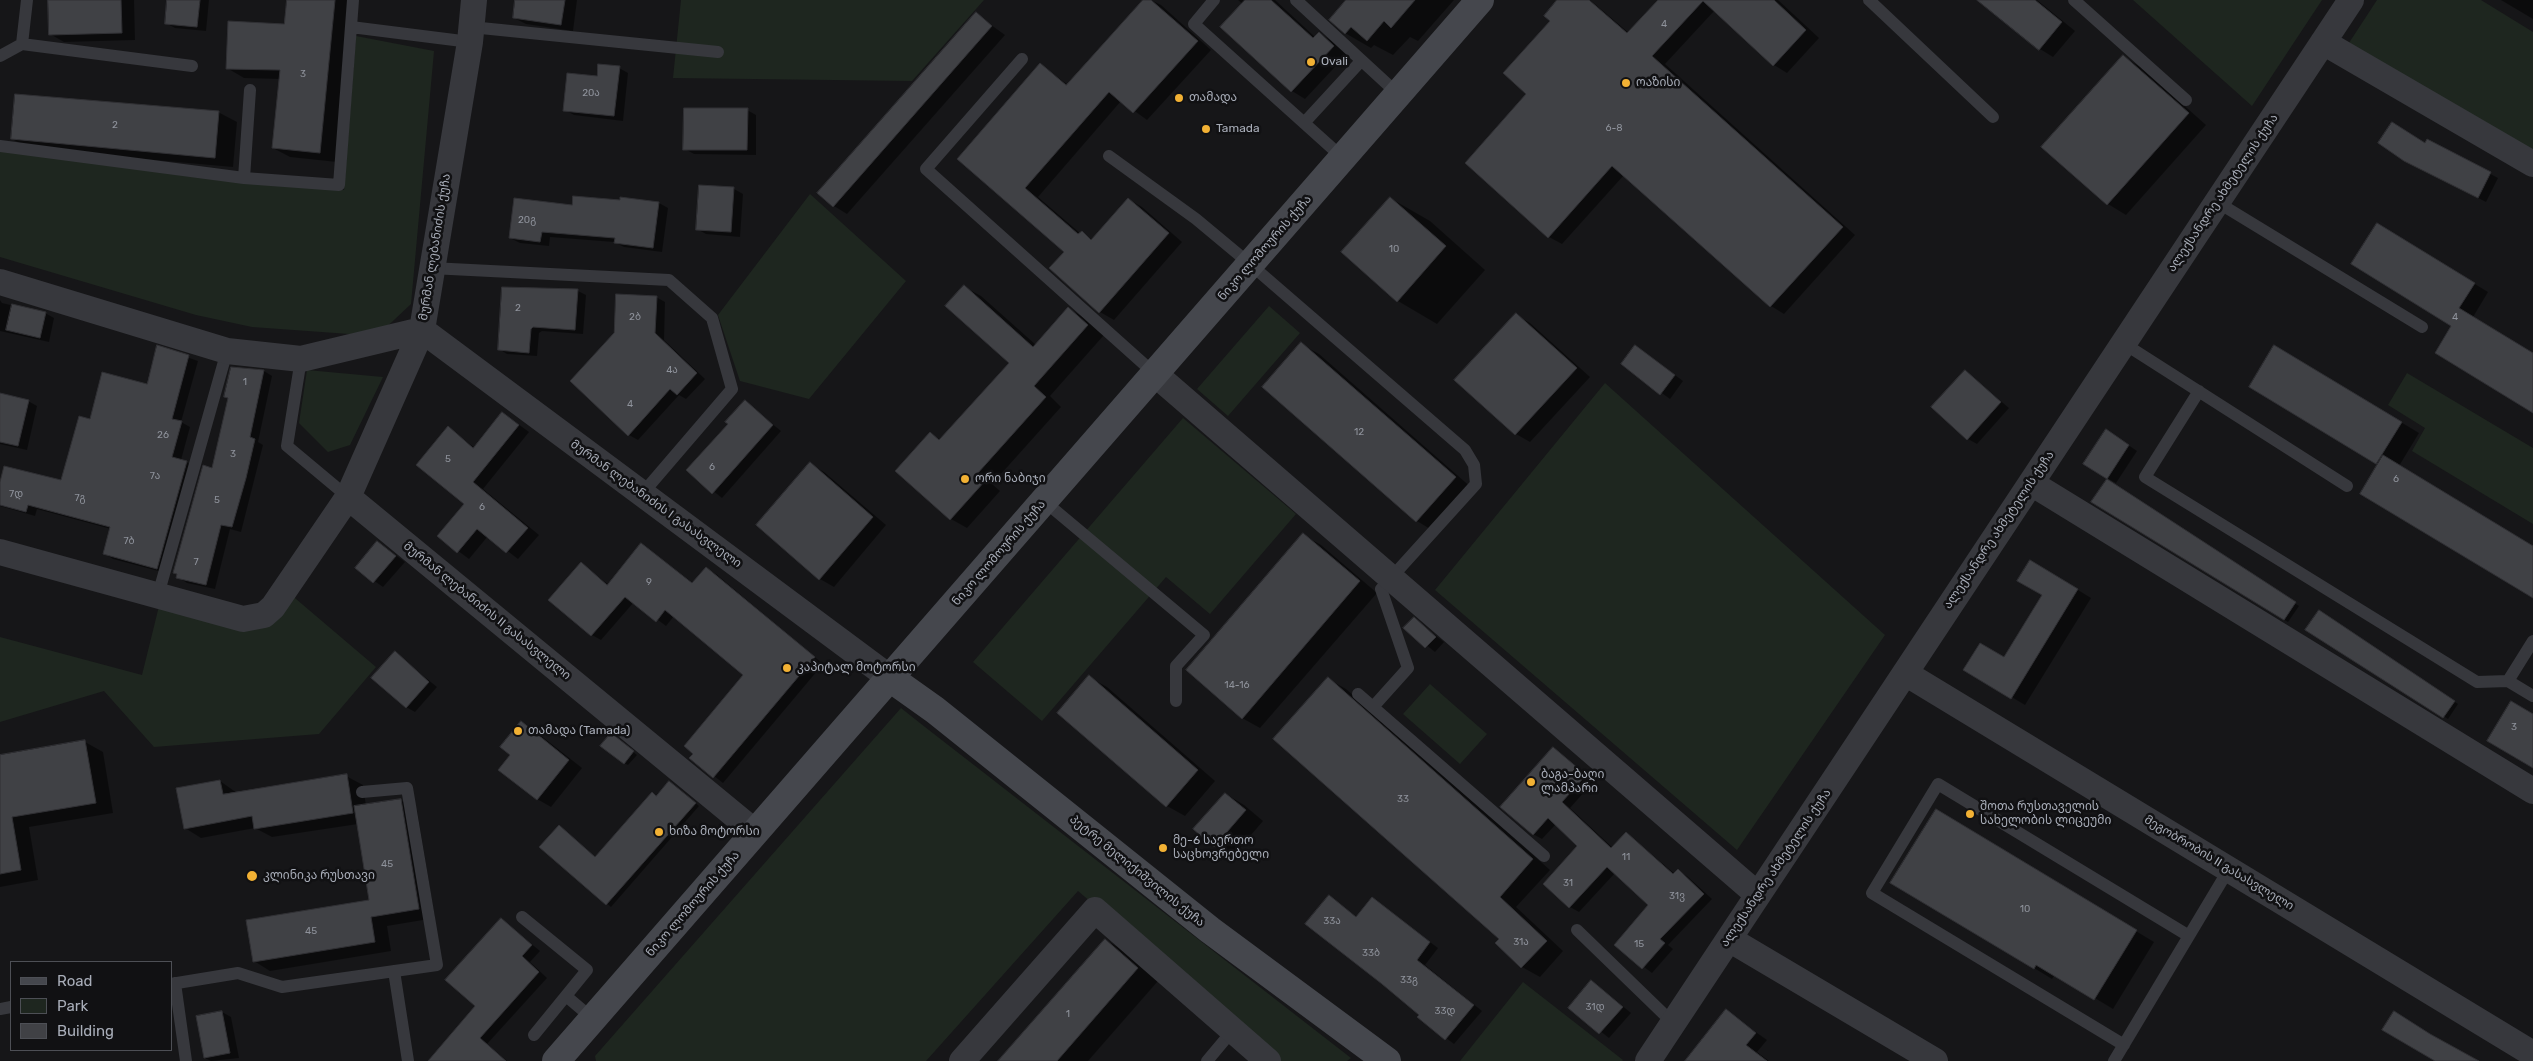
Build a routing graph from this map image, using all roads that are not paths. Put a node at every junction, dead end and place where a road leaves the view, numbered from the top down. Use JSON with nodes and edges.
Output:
{"nodes":[{"id":1,"x":27,"y":0,"type":"edge"},
{"id":2,"x":353,"y":0,"type":"edge"},
{"id":3,"x":474,"y":0,"type":"edge"},
{"id":4,"x":1214,"y":0,"type":"edge"},
{"id":5,"x":1296,"y":0,"type":"edge"},
{"id":6,"x":1480,"y":0,"type":"edge"},
{"id":7,"x":1869,"y":0,"type":"edge"},
{"id":8,"x":2074,"y":0,"type":"edge"},
{"id":9,"x":2351,"y":0,"type":"edge"},
{"id":10,"x":351,"y":27,"type":"junction"},
{"id":11,"x":471,"y":35,"type":"junction"},
{"id":12,"x":2323,"y":42,"type":"junction"},
{"id":13,"x":22,"y":44,"type":"junction"},
{"id":14,"x":718,"y":52,"type":"dead end"},
{"id":15,"x":0,"y":56,"type":"edge"},
{"id":16,"x":1022,"y":59,"type":"dead end"},
{"id":17,"x":1361,"y":61,"type":"junction"},
{"id":18,"x":192,"y":66,"type":"dead end"},
{"id":19,"x":250,"y":90,"type":"dead end"},
{"id":20,"x":1398,"y":94,"type":"junction"},
{"id":21,"x":2186,"y":100,"type":"dead end"},
{"id":22,"x":1993,"y":117,"type":"dead end"},
{"id":23,"x":1304,"y":123,"type":"junction"},
{"id":24,"x":0,"y":146,"type":"edge"},
{"id":25,"x":1109,"y":156,"type":"dead end"},
{"id":26,"x":1343,"y":158,"type":"junction"},
{"id":27,"x":2533,"y":164,"type":"edge"},
{"id":28,"x":244,"y":178,"type":"junction"},
{"id":29,"x":2217,"y":202,"type":"junction"},
{"id":30,"x":1250,"y":264,"type":"junction"},
{"id":31,"x":431,"y":268,"type":"junction"},
{"id":32,"x":0,"y":282,"type":"edge"},
{"id":33,"x":2422,"y":327,"type":"dead end"},
{"id":34,"x":422,"y":330,"type":"junction"},
{"id":35,"x":2123,"y":343,"type":"junction"},
{"id":36,"x":227,"y":351,"type":"junction"},
{"id":37,"x":301,"y":358,"type":"junction"},
{"id":38,"x":1155,"y":374,"type":"junction"},
{"id":39,"x":2198,"y":391,"type":"junction"},
{"id":40,"x":2031,"y":483,"type":"junction"},
{"id":41,"x":2347,"y":486,"type":"dead end"},
{"id":42,"x":642,"y":494,"type":"junction"},
{"id":43,"x":348,"y":497,"type":"junction"},
{"id":44,"x":1044,"y":501,"type":"junction"},
{"id":45,"x":0,"y":552,"type":"edge"},
{"id":46,"x":1391,"y":577,"type":"junction"},
{"id":47,"x":158,"y":595,"type":"junction"},
{"id":48,"x":2533,"y":641,"type":"edge"},
{"id":49,"x":1905,"y":673,"type":"junction"},
{"id":50,"x":890,"y":678,"type":"junction"},
{"id":51,"x":2508,"y":681,"type":"junction"},
{"id":52,"x":1358,"y":694,"type":"dead end"},
{"id":53,"x":2533,"y":696,"type":"edge"},
{"id":54,"x":1176,"y":701,"type":"dead end"},
{"id":55,"x":1373,"y":707,"type":"junction"},
{"id":56,"x":362,"y":792,"type":"dead end"},
{"id":57,"x":2533,"y":792,"type":"edge"},
{"id":58,"x":756,"y":832,"type":"junction"},
{"id":59,"x":1544,"y":856,"type":"dead end"},
{"id":60,"x":2229,"y":870,"type":"junction"},
{"id":61,"x":1758,"y":895,"type":"junction"},
{"id":62,"x":522,"y":917,"type":"dead end"},
{"id":63,"x":1577,"y":930,"type":"dead end"},
{"id":64,"x":2189,"y":936,"type":"junction"},
{"id":65,"x":1729,"y":939,"type":"junction"},
{"id":66,"x":394,"y":971,"type":"junction"},
{"id":67,"x":173,"y":984,"type":"edge"},
{"id":68,"x":566,"y":996,"type":"junction"},
{"id":69,"x":593,"y":1019,"type":"junction"},
{"id":70,"x":1673,"y":1023,"type":"junction"},
{"id":71,"x":1233,"y":1030,"type":"junction"},
{"id":72,"x":534,"y":1035,"type":"dead end"},
{"id":73,"x":2124,"y":1045,"type":"junction"},
{"id":74,"x":2533,"y":1054,"type":"edge"},
{"id":75,"x":560,"y":1060,"type":"edge"},
{"id":76,"x":186,"y":1061,"type":"edge"},
{"id":77,"x":408,"y":1061,"type":"edge"},
{"id":78,"x":962,"y":1061,"type":"edge"},
{"id":79,"x":1206,"y":1061,"type":"edge"},
{"id":80,"x":1268,"y":1061,"type":"edge"},
{"id":81,"x":1387,"y":1061,"type":"edge"},
{"id":82,"x":1648,"y":1061,"type":"edge"},
{"id":83,"x":1935,"y":1061,"type":"edge"},
{"id":84,"x":2114,"y":1061,"type":"edge"}],
"edges":[{"from":1,"to":13,"type":"lane"},
{"from":2,"to":10,"type":"lane"},
{"from":3,"to":11,"type":"street","name":"მურმან ლებანიძის ქუჩა"},
{"from":4,"to":23,"type":"lane"},
{"from":5,"to":17,"type":"lane"},
{"from":6,"to":20,"type":"street","name":"ნიკო ლომოურის ქუჩა"},
{"from":7,"to":22,"type":"lane"},
{"from":8,"to":21,"type":"lane"},
{"from":9,"to":12,"type":"street","name":"ალექსანდრე ახმეტელის ქუჩა"},
{"from":10,"to":11,"type":"lane"},
{"from":10,"to":28,"type":"lane"},
{"from":11,"to":14,"type":"lane"},
{"from":11,"to":31,"type":"street","name":"მურმან ლებანიძის ქუჩა"},
{"from":12,"to":27,"type":"street"},
{"from":12,"to":29,"type":"street","name":"ალექსანდრე ახმეტელის ქუჩა"},
{"from":13,"to":15,"type":"lane"},
{"from":13,"to":18,"type":"lane"},
{"from":16,"to":38,"type":"lane"},
{"from":17,"to":20,"type":"lane"},
{"from":17,"to":23,"type":"lane"},
{"from":19,"to":28,"type":"lane"},
{"from":20,"to":26,"type":"street","name":"ნიკო ლომოურის ქუჩა"},
{"from":23,"to":26,"type":"lane"},
{"from":24,"to":28,"type":"lane"},
{"from":25,"to":30,"type":"lane"},
{"from":26,"to":30,"type":"street","name":"ნიკო ლომოურის ქუჩა"},
{"from":29,"to":33,"type":"lane"},
{"from":29,"to":35,"type":"street","name":"ალექსანდრე ახმეტელის ქუჩა"},
{"from":30,"to":38,"type":"street","name":"ნიკო ლომოურის ქუჩა"},
{"from":30,"to":46,"type":"lane"},
{"from":31,"to":34,"type":"street","name":"მურმან ლებანიძის ქუჩა"},
{"from":31,"to":42,"type":"lane"},
{"from":32,"to":36,"type":"street","name":"მურმან ლებანიძის ქუჩა"},
{"from":34,"to":37,"type":"street","name":"მურმან ლებანიძის ქუჩა"},
{"from":34,"to":42,"type":"street","name":"მურმან ლებანიძის I გასასვლელი"},
{"from":34,"to":43,"type":"street"},
{"from":35,"to":39,"type":"lane"},
{"from":35,"to":40,"type":"street","name":"ალექსანდრე ახმეტელის ქუჩა"},
{"from":36,"to":37,"type":"street","name":"მურმან ლებანიძის ქუჩა"},
{"from":36,"to":47,"type":"lane"},
{"from":37,"to":43,"type":"lane","name":"მურმან ლებანიძის II გასასვლელი"},
{"from":38,"to":44,"type":"street","name":"ნიკო ლომოურის ქუჩა"},
{"from":38,"to":46,"type":"street"},
{"from":39,"to":41,"type":"lane"},
{"from":39,"to":51,"type":"lane"},
{"from":40,"to":49,"type":"street","name":"ალექსანდრე ახმეტელის ქუჩა"},
{"from":40,"to":57,"type":"street"},
{"from":42,"to":50,"type":"street","name":"მურმან ლებანიძის I გასასვლელი"},
{"from":43,"to":47,"type":"street"},
{"from":43,"to":58,"type":"street","name":"მურმან ლებანიძის II გასასვლელი"},
{"from":44,"to":50,"type":"street","name":"ნიკო ლომოურის ქუჩა"},
{"from":44,"to":54,"type":"lane"},
{"from":45,"to":47,"type":"street"},
{"from":46,"to":55,"type":"lane"},
{"from":46,"to":61,"type":"street"},
{"from":48,"to":51,"type":"lane"},
{"from":49,"to":60,"type":"street","name":"მეგობრობის II გასასვლელი"},
{"from":49,"to":61,"type":"street","name":"ალექსანდრე ახმეტელის ქუჩა"},
{"from":50,"to":58,"type":"street","name":"ნიკო ლომოურის ქუჩა"},
{"from":50,"to":81,"type":"street","name":"პეტრე მელიქიშვილის ქუჩა"},
{"from":51,"to":53,"type":"lane"},
{"from":52,"to":55,"type":"lane"},
{"from":55,"to":59,"type":"lane"},
{"from":56,"to":66,"type":"lane"},
{"from":58,"to":69,"type":"street","name":"ნიკო ლომოურის ქუჩა"},
{"from":60,"to":64,"type":"lane"},
{"from":60,"to":74,"type":"street","name":"მეგობრობის II გასასვლელი"},
{"from":61,"to":65,"type":"street","name":"ალექსანდრე ახმეტელის ქუჩა"},
{"from":62,"to":68,"type":"lane"},
{"from":63,"to":70,"type":"lane"},
{"from":64,"to":73,"type":"lane"},
{"from":64,"to":73,"type":"lane"},
{"from":65,"to":70,"type":"street","name":"ალექსანდრე ახმეტელის ქუჩა"},
{"from":65,"to":83,"type":"street"},
{"from":66,"to":67,"type":"lane"},
{"from":66,"to":77,"type":"lane"},
{"from":67,"to":76,"type":"lane"},
{"from":68,"to":69,"type":"lane"},
{"from":68,"to":72,"type":"lane"},
{"from":69,"to":75,"type":"street","name":"ნიკო ლომოურის ქუჩა"},
{"from":70,"to":82,"type":"street","name":"ალექსანდრე ახმეტელის ქუჩა"},
{"from":71,"to":78,"type":"street"},
{"from":71,"to":79,"type":"lane"},
{"from":71,"to":80,"type":"street"},
{"from":73,"to":84,"type":"lane"}]}
